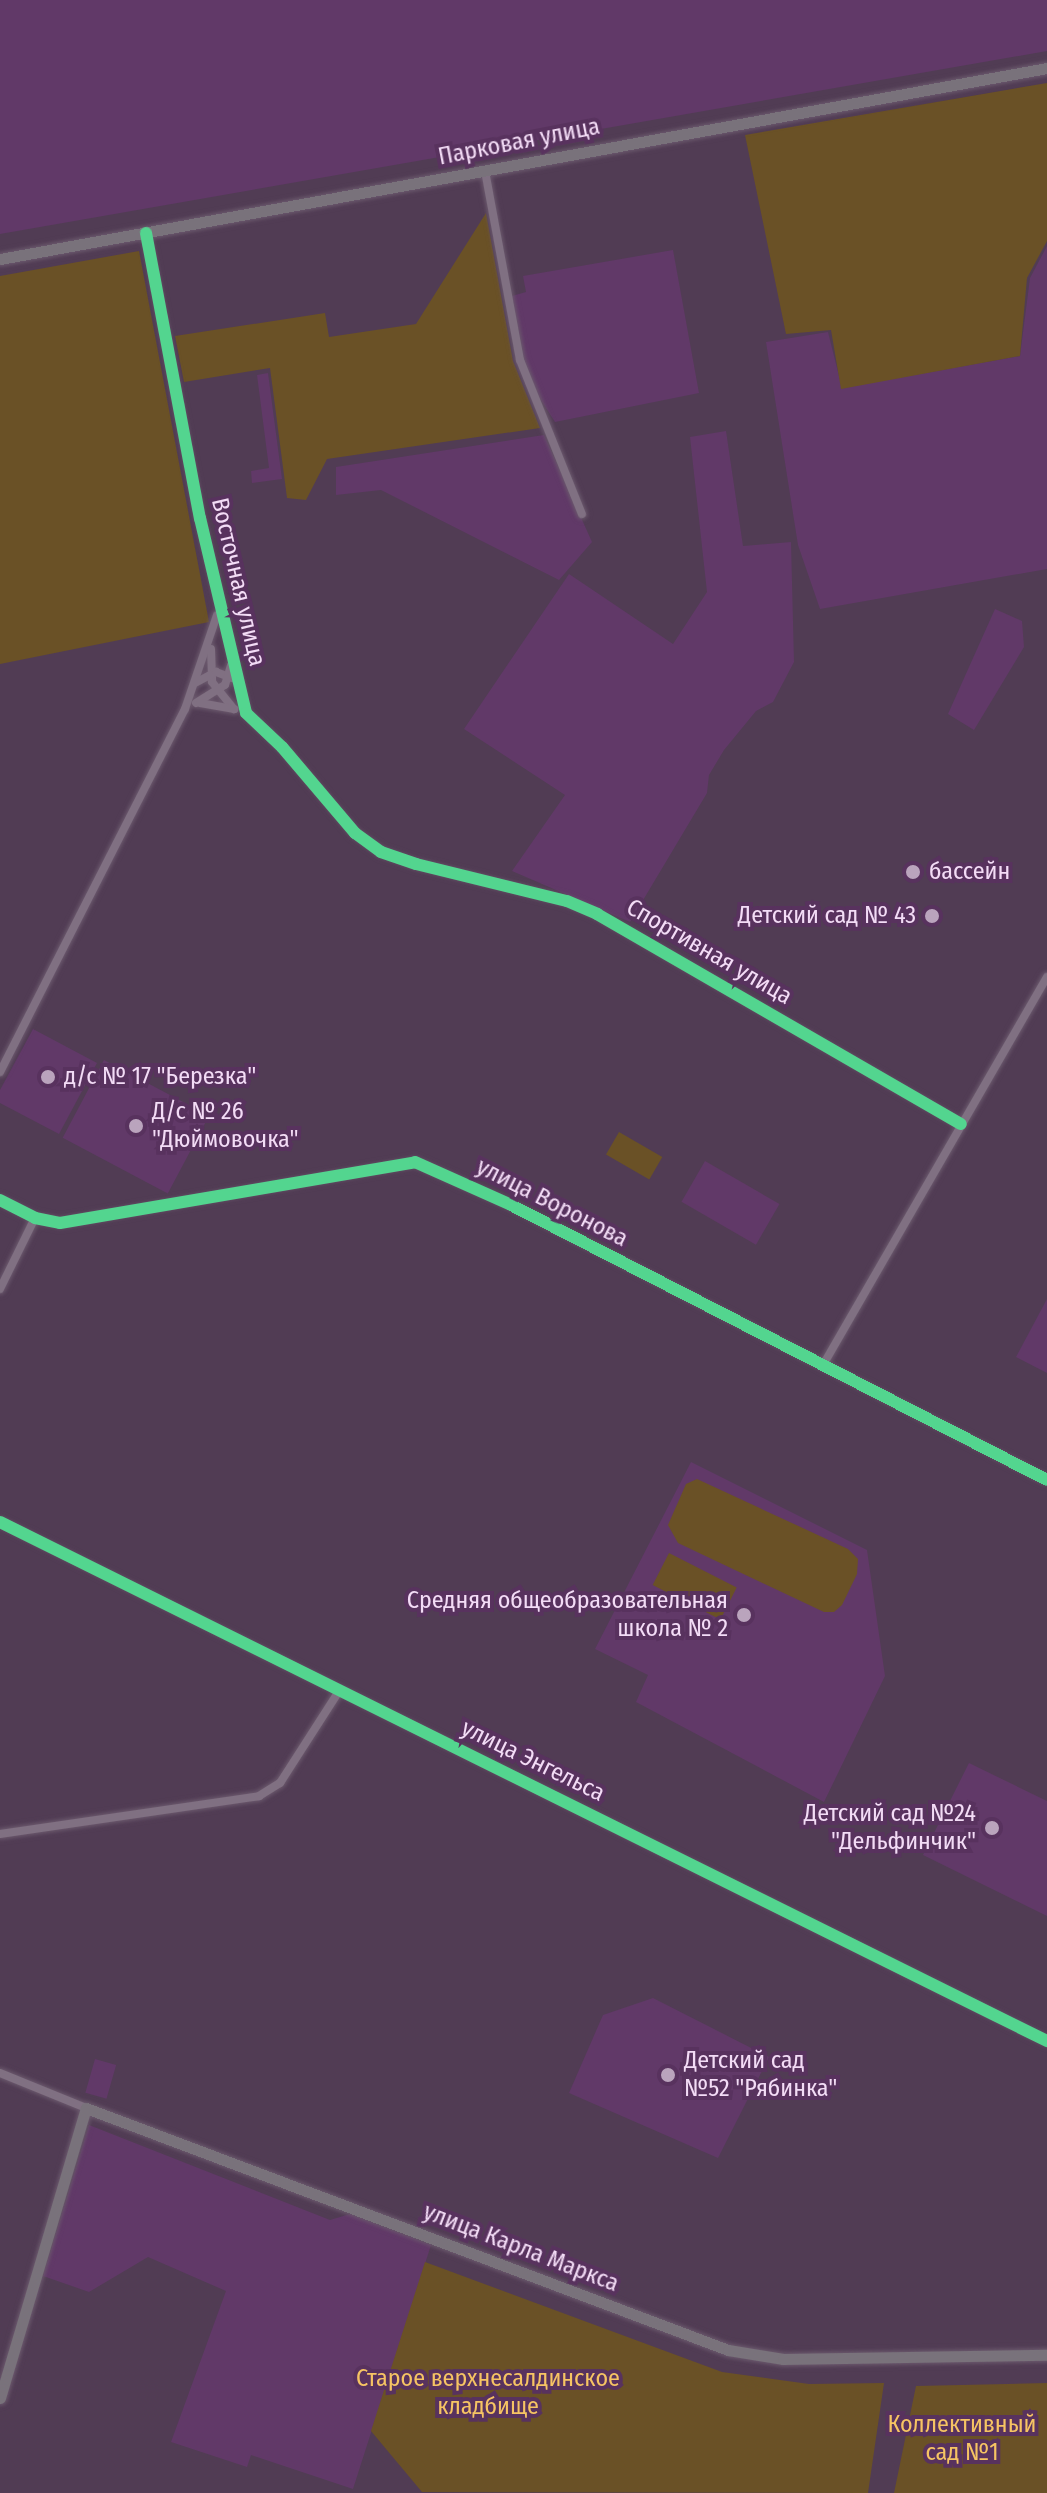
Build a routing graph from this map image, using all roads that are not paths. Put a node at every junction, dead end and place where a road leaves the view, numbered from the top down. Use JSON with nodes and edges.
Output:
{"nodes":[{"id":1,"x":1047,"y":68,"type":"edge"},
{"id":2,"x":485,"y":171,"type":"junction"},
{"id":3,"x":146,"y":233,"type":"junction"},
{"id":4,"x":0,"y":259,"type":"edge"},
{"id":5,"x":582,"y":514,"type":"dead end"},
{"id":6,"x":218,"y":603,"type":"junction"},
{"id":7,"x":213,"y":636,"type":"junction"},
{"id":8,"x":228,"y":647,"type":"junction"},
{"id":9,"x":210,"y":673,"type":"junction"},
{"id":10,"x":229,"y":676,"type":"junction"},
{"id":11,"x":238,"y":684,"type":"junction"},
{"id":12,"x":191,"y":689,"type":"junction"},
{"id":13,"x":218,"y":692,"type":"junction"},
{"id":14,"x":196,"y":703,"type":"junction"},
{"id":15,"x":185,"y":709,"type":"junction"},
{"id":16,"x":234,"y":709,"type":"junction"},
{"id":17,"x":246,"y":713,"type":"junction"},
{"id":18,"x":1047,"y":977,"type":"edge"},
{"id":19,"x":0,"y":1072,"type":"edge"},
{"id":20,"x":961,"y":1124,"type":"junction"},
{"id":21,"x":0,"y":1200,"type":"edge"},
{"id":22,"x":35,"y":1218,"type":"junction"},
{"id":23,"x":0,"y":1289,"type":"edge"},
{"id":24,"x":823,"y":1365,"type":"junction"},
{"id":25,"x":1047,"y":1480,"type":"edge"},
{"id":26,"x":0,"y":1522,"type":"edge"},
{"id":27,"x":339,"y":1691,"type":"junction"},
{"id":28,"x":0,"y":1834,"type":"edge"},
{"id":29,"x":1047,"y":2041,"type":"edge"},
{"id":30,"x":0,"y":2073,"type":"edge"},
{"id":31,"x":86,"y":2108,"type":"junction"},
{"id":32,"x":1047,"y":2355,"type":"edge"},
{"id":33,"x":0,"y":2398,"type":"edge"}],
"edges":[{"from":1,"to":2,"type":"main road","name":"Парковая улица"},
{"from":2,"to":3,"type":"main road","name":"Парковая улица"},
{"from":2,"to":5,"type":"street"},
{"from":3,"to":4,"type":"main road","name":"Парковая улица"},
{"from":3,"to":6,"type":"street","name":"Восточная улица"},
{"from":6,"to":7,"type":"street"},
{"from":6,"to":8,"type":"street","name":"Восточная улица"},
{"from":7,"to":9,"type":"street"},
{"from":7,"to":12,"type":"street"},
{"from":8,"to":10,"type":"street"},
{"from":8,"to":11,"type":"street","name":"Восточная улица"},
{"from":9,"to":10,"type":"street"},
{"from":9,"to":12,"type":"street"},
{"from":9,"to":13,"type":"street"},
{"from":10,"to":11,"type":"street"},
{"from":10,"to":13,"type":"street"},
{"from":11,"to":17,"type":"street","name":"Восточная улица"},
{"from":12,"to":15,"type":"street"},
{"from":13,"to":14,"type":"street"},
{"from":13,"to":16,"type":"street"},
{"from":14,"to":15,"type":"street"},
{"from":14,"to":16,"type":"street"},
{"from":15,"to":19,"type":"street"},
{"from":16,"to":17,"type":"street"},
{"from":17,"to":20,"type":"street","name":"Спортивная улица"},
{"from":18,"to":20,"type":"street"},
{"from":20,"to":24,"type":"street"},
{"from":21,"to":22,"type":"street","name":"улица Воронова"},
{"from":22,"to":23,"type":"street"},
{"from":22,"to":24,"type":"street","name":"улица Воронова"},
{"from":24,"to":25,"type":"street","name":"улица Воронова"},
{"from":26,"to":27,"type":"street","name":"улица Энгельса"},
{"from":27,"to":28,"type":"street"},
{"from":27,"to":29,"type":"street","name":"улица Энгельса"},
{"from":30,"to":31,"type":"street","name":"улица Карла Маркса"},
{"from":31,"to":32,"type":"main road","name":"улица Карла Маркса"},
{"from":31,"to":33,"type":"main road"}]}
